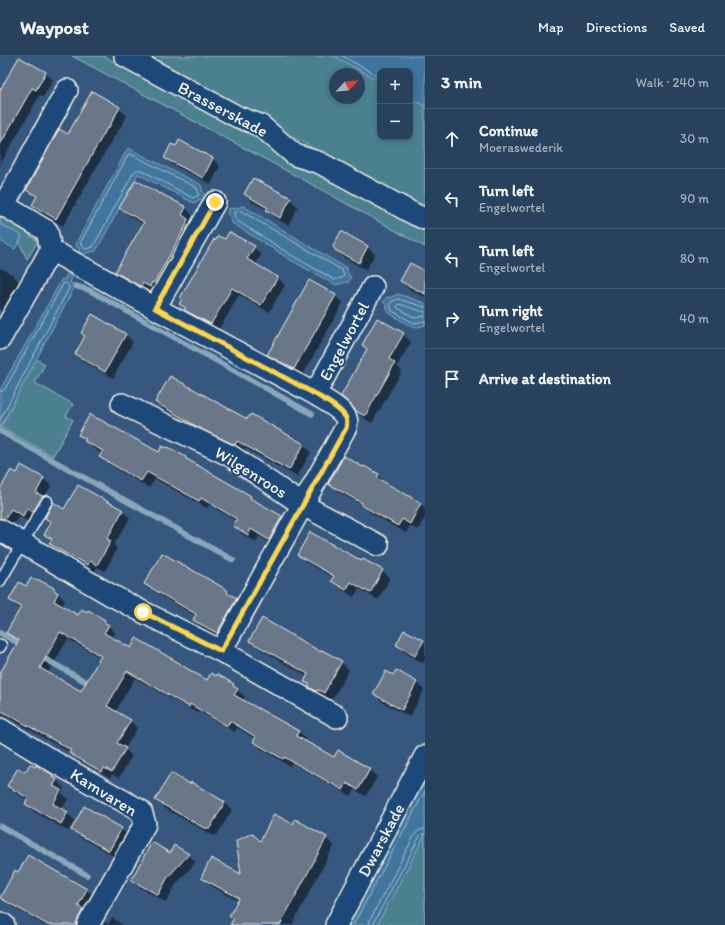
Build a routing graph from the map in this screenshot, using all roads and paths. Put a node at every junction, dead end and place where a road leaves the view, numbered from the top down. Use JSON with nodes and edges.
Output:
{"nodes":[{"id":1,"x":126,"y":56,"type":"edge"},
{"id":2,"x":67,"y":90,"type":"dead end"},
{"id":3,"x":215,"y":202,"type":"dead end"},
{"id":4,"x":2,"y":204,"type":"edge"},
{"id":5,"x":425,"y":219,"type":"edge"},
{"id":6,"x":51,"y":250,"type":"junction"},
{"id":7,"x":373,"y":288,"type":"dead end"},
{"id":8,"x":155,"y":308,"type":"junction"},
{"id":9,"x":1,"y":335,"type":"edge"},
{"id":10,"x":315,"y":394,"type":"junction"},
{"id":11,"x":122,"y":404,"type":"dead end"},
{"id":12,"x":47,"y":501,"type":"dead end"},
{"id":13,"x":304,"y":505,"type":"junction"},
{"id":14,"x":0,"y":530,"type":"edge"},
{"id":15,"x":23,"y":543,"type":"junction"},
{"id":16,"x":378,"y":545,"type":"dead end"},
{"id":17,"x":0,"y":581,"type":"edge"},
{"id":18,"x":221,"y":651,"type":"junction"},
{"id":19,"x":337,"y":717,"type":"dead end"},
{"id":20,"x":0,"y":729,"type":"edge"},
{"id":21,"x":425,"y":756,"type":"edge"},
{"id":22,"x":0,"y":923,"type":"edge"},
{"id":23,"x":4,"y":925,"type":"edge"},
{"id":24,"x":88,"y":925,"type":"edge"},
{"id":25,"x":336,"y":925,"type":"edge"}],
"edges":[{"from":1,"to":5,"type":"street","name":"Brasserskade"},
{"from":2,"to":4,"type":"street"},
{"from":3,"to":8,"type":"street"},
{"from":4,"to":6,"type":"street"},
{"from":6,"to":8,"type":"street","name":"Engelwortel"},
{"from":6,"to":9,"type":"street"},
{"from":7,"to":10,"type":"street","name":"Engelwortel"},
{"from":8,"to":10,"type":"street","name":"Engelwortel"},
{"from":10,"to":13,"type":"street","name":"Engelwortel"},
{"from":11,"to":13,"type":"street","name":"Wilgenroos"},
{"from":12,"to":15,"type":"lane"},
{"from":13,"to":16,"type":"street","name":"Wilgenroos"},
{"from":13,"to":18,"type":"street","name":"Engelwortel"},
{"from":14,"to":15,"type":"street"},
{"from":15,"to":17,"type":"lane"},
{"from":15,"to":18,"type":"street"},
{"from":18,"to":19,"type":"street"},
{"from":20,"to":24,"type":"street","name":"Kamvaren"},
{"from":21,"to":25,"type":"street","name":"Dwarskade"},
{"from":22,"to":23,"type":"street"}]}
